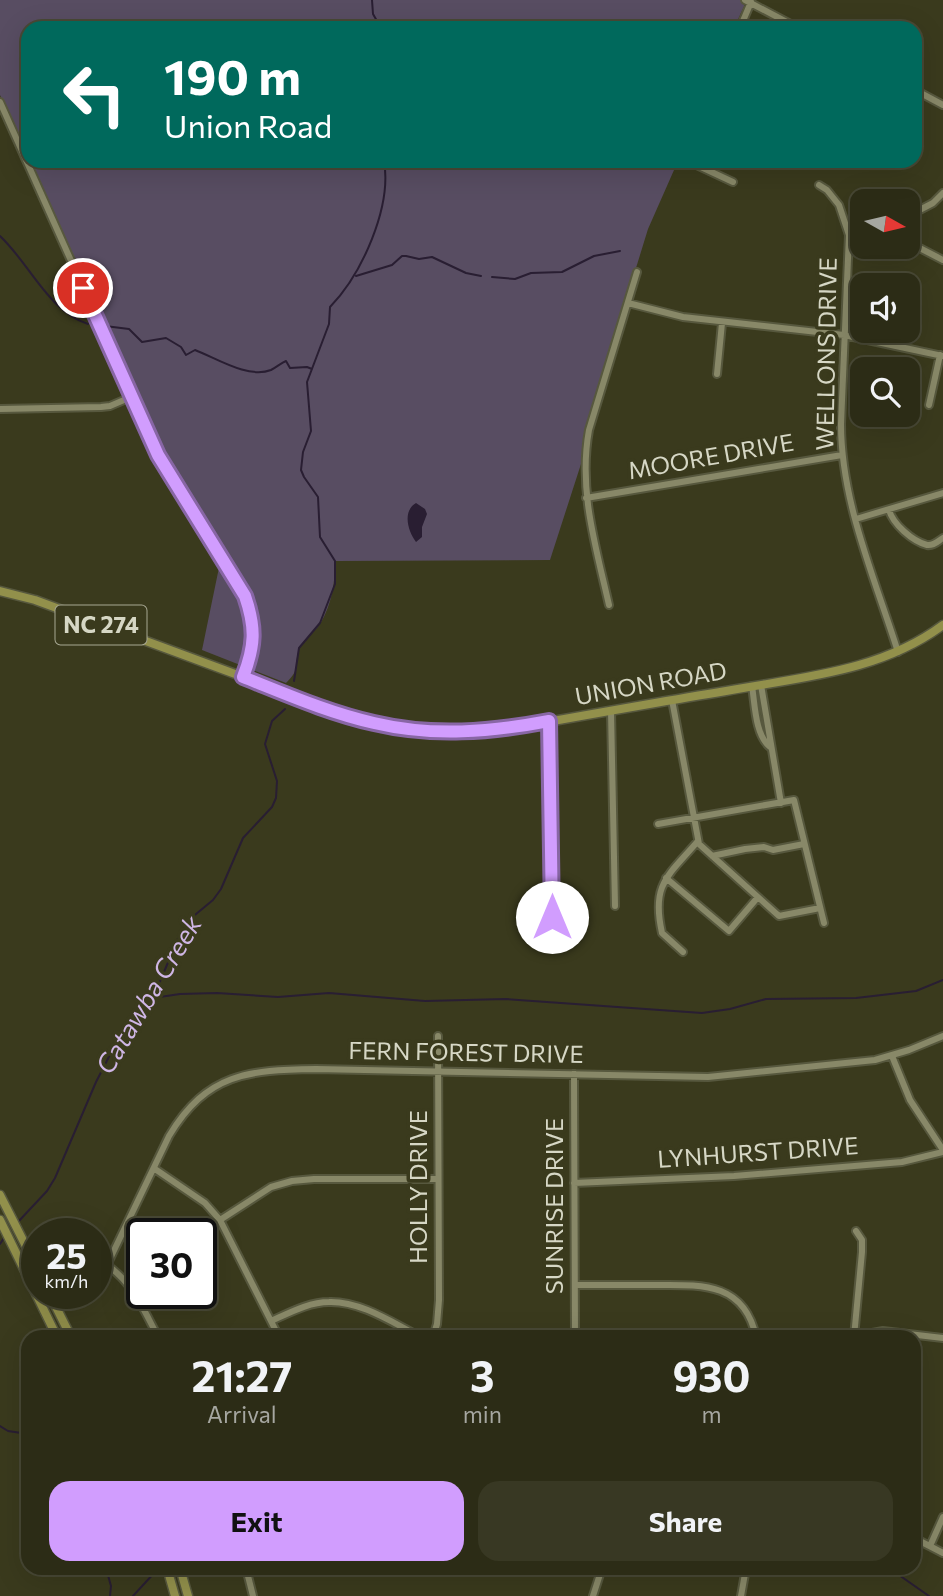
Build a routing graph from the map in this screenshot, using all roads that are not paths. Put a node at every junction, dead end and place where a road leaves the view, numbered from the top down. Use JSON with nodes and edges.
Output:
{"nodes":[{"id":1,"x":749,"y":1,"type":"edge"},
{"id":2,"x":742,"y":21,"type":"edge"},
{"id":3,"x":785,"y":21,"type":"edge"},
{"id":4,"x":922,"y":94,"type":"edge"},
{"id":5,"x":0,"y":102,"type":"edge"},
{"id":6,"x":943,"y":105,"type":"edge"},
{"id":7,"x":21,"y":149,"type":"edge"},
{"id":8,"x":29,"y":168,"type":"edge"},
{"id":9,"x":703,"y":168,"type":"edge"},
{"id":10,"x":733,"y":182,"type":"dead end"},
{"id":11,"x":819,"y":186,"type":"dead end"},
{"id":12,"x":943,"y":193,"type":"edge"},
{"id":13,"x":920,"y":209,"type":"edge"},
{"id":14,"x":849,"y":235,"type":"joint"},
{"id":15,"x":920,"y":248,"type":"edge"},
{"id":16,"x":943,"y":260,"type":"edge"},
{"id":17,"x":637,"y":272,"type":"dead end"},
{"id":18,"x":628,"y":303,"type":"junction"},
{"id":19,"x":722,"y":323,"type":"junction"},
{"id":20,"x":844,"y":335,"type":"junction"},
{"id":21,"x":942,"y":356,"type":"edge"},
{"id":22,"x":717,"y":374,"type":"dead end"},
{"id":23,"x":131,"y":397,"type":"junction"},
{"id":24,"x":929,"y":405,"type":"dead end"},
{"id":25,"x":0,"y":409,"type":"edge"},
{"id":26,"x":842,"y":455,"type":"junction"},
{"id":27,"x":943,"y":493,"type":"edge"},
{"id":28,"x":586,"y":498,"type":"junction"},
{"id":29,"x":889,"y":509,"type":"junction"},
{"id":30,"x":856,"y":519,"type":"junction"},
{"id":31,"x":943,"y":538,"type":"edge"},
{"id":32,"x":0,"y":591,"type":"edge"},
{"id":33,"x":609,"y":605,"type":"dead end"},
{"id":34,"x":943,"y":625,"type":"edge"},
{"id":35,"x":898,"y":652,"type":"junction"},
{"id":36,"x":243,"y":677,"type":"junction"},
{"id":37,"x":756,"y":685,"type":"junction"},
{"id":38,"x":672,"y":700,"type":"junction"},
{"id":39,"x":611,"y":710,"type":"junction"},
{"id":40,"x":549,"y":721,"type":"junction"},
{"id":41,"x":781,"y":803,"type":"junction"},
{"id":42,"x":694,"y":819,"type":"junction"},
{"id":43,"x":658,"y":824,"type":"dead end"},
{"id":44,"x":698,"y":841,"type":"junction"},
{"id":45,"x":804,"y":844,"type":"junction"},
{"id":46,"x":712,"y":856,"type":"junction"},
{"id":47,"x":666,"y":878,"type":"junction"},
{"id":48,"x":758,"y":897,"type":"junction"},
{"id":49,"x":615,"y":906,"type":"dead end"},
{"id":50,"x":820,"y":908,"type":"junction"},
{"id":51,"x":552,"y":917,"type":"dead end"},
{"id":52,"x":824,"y":923,"type":"dead end"},
{"id":53,"x":683,"y":952,"type":"dead end"},
{"id":54,"x":438,"y":1036,"type":"dead end"},
{"id":55,"x":943,"y":1036,"type":"edge"},
{"id":56,"x":892,"y":1056,"type":"junction"},
{"id":57,"x":438,"y":1072,"type":"junction"},
{"id":58,"x":574,"y":1074,"type":"junction"},
{"id":59,"x":943,"y":1151,"type":"edge"},
{"id":60,"x":155,"y":1169,"type":"junction"},
{"id":61,"x":438,"y":1179,"type":"junction"},
{"id":62,"x":574,"y":1183,"type":"junction"},
{"id":63,"x":1,"y":1198,"type":"edge"},
{"id":64,"x":0,"y":1220,"type":"edge"},
{"id":65,"x":220,"y":1220,"type":"junction"},
{"id":66,"x":856,"y":1231,"type":"dead end"},
{"id":67,"x":21,"y":1237,"type":"edge"},
{"id":68,"x":112,"y":1255,"type":"edge"},
{"id":69,"x":112,"y":1269,"type":"edge"},
{"id":70,"x":575,"y":1285,"type":"junction"},
{"id":71,"x":57,"y":1309,"type":"edge"},
{"id":72,"x":271,"y":1321,"type":"junction"},
{"id":73,"x":54,"y":1330,"type":"edge"},
{"id":74,"x":68,"y":1330,"type":"edge"},
{"id":75,"x":154,"y":1330,"type":"edge"},
{"id":76,"x":276,"y":1330,"type":"edge"},
{"id":77,"x":407,"y":1330,"type":"edge"},
{"id":78,"x":434,"y":1330,"type":"edge"},
{"id":79,"x":575,"y":1330,"type":"edge"},
{"id":80,"x":754,"y":1330,"type":"edge"},
{"id":81,"x":854,"y":1330,"type":"edge"},
{"id":82,"x":921,"y":1335,"type":"edge"},
{"id":83,"x":943,"y":1338,"type":"edge"},
{"id":84,"x":943,"y":1517,"type":"edge"},
{"id":85,"x":921,"y":1542,"type":"edge"},
{"id":86,"x":930,"y":1546,"type":"junction"},
{"id":87,"x":943,"y":1553,"type":"edge"},
{"id":88,"x":169,"y":1575,"type":"edge"},
{"id":89,"x":182,"y":1575,"type":"edge"},
{"id":90,"x":248,"y":1575,"type":"edge"},
{"id":91,"x":600,"y":1575,"type":"edge"},
{"id":92,"x":745,"y":1575,"type":"edge"},
{"id":93,"x":175,"y":1596,"type":"edge"},
{"id":94,"x":188,"y":1596,"type":"edge"},
{"id":95,"x":253,"y":1596,"type":"edge"},
{"id":96,"x":593,"y":1596,"type":"edge"},
{"id":97,"x":741,"y":1596,"type":"edge"}],
"edges":[{"from":1,"to":2,"type":"street"},
{"from":1,"to":3,"type":"street"},
{"from":4,"to":6,"type":"street"},
{"from":5,"to":7,"type":"street"},
{"from":8,"to":23,"type":"street"},
{"from":9,"to":10,"type":"street"},
{"from":11,"to":14,"type":"street","name":"WELLONS DRIVE"},
{"from":12,"to":13,"type":"street"},
{"from":14,"to":20,"type":"street","name":"WELLONS DRIVE"},
{"from":15,"to":16,"type":"street"},
{"from":17,"to":18,"type":"street"},
{"from":18,"to":19,"type":"street"},
{"from":18,"to":28,"type":"street"},
{"from":19,"to":20,"type":"street"},
{"from":19,"to":22,"type":"street"},
{"from":20,"to":21,"type":"street"},
{"from":20,"to":26,"type":"street","name":"WELLONS DRIVE"},
{"from":21,"to":24,"type":"street"},
{"from":23,"to":25,"type":"street"},
{"from":23,"to":36,"type":"street"},
{"from":26,"to":28,"type":"street","name":"MOORE DRIVE"},
{"from":26,"to":30,"type":"street","name":"WELLONS DRIVE"},
{"from":27,"to":29,"type":"street"},
{"from":28,"to":33,"type":"street"},
{"from":29,"to":30,"type":"street"},
{"from":29,"to":31,"type":"street"},
{"from":30,"to":35,"type":"street","name":"WELLONS DRIVE"},
{"from":32,"to":36,"type":"main road","name":"UNION ROAD","number":"NC 274"},
{"from":34,"to":35,"type":"main road","name":"UNION ROAD","number":"NC 274"},
{"from":35,"to":37,"type":"main road","name":"UNION ROAD","number":"NC 274"},
{"from":36,"to":40,"type":"main road","name":"UNION ROAD","number":"NC 274"},
{"from":37,"to":38,"type":"main road","name":"UNION ROAD","number":"NC 274"},
{"from":37,"to":41,"type":"street"},
{"from":38,"to":39,"type":"main road","name":"UNION ROAD","number":"NC 274"},
{"from":38,"to":42,"type":"street"},
{"from":39,"to":40,"type":"main road","name":"UNION ROAD","number":"NC 274"},
{"from":39,"to":49,"type":"street"},
{"from":40,"to":51,"type":"street"},
{"from":41,"to":42,"type":"street"},
{"from":41,"to":45,"type":"street"},
{"from":42,"to":43,"type":"street"},
{"from":42,"to":44,"type":"street"},
{"from":44,"to":46,"type":"street"},
{"from":44,"to":47,"type":"street"},
{"from":45,"to":46,"type":"street"},
{"from":45,"to":50,"type":"street"},
{"from":46,"to":48,"type":"street"},
{"from":47,"to":48,"type":"street"},
{"from":47,"to":53,"type":"street"},
{"from":48,"to":50,"type":"street"},
{"from":50,"to":52,"type":"street"},
{"from":54,"to":57,"type":"street","name":"HOLLY DRIVE"},
{"from":55,"to":56,"type":"street","name":"FERN FOREST DRIVE"},
{"from":56,"to":58,"type":"street","name":"FERN FOREST DRIVE"},
{"from":56,"to":59,"type":"street"},
{"from":57,"to":58,"type":"street","name":"FERN FOREST DRIVE"},
{"from":57,"to":60,"type":"street","name":"FERN FOREST DRIVE"},
{"from":57,"to":61,"type":"street","name":"HOLLY DRIVE"},
{"from":58,"to":62,"type":"street","name":"SUNRISE DRIVE"},
{"from":59,"to":62,"type":"street","name":"LYNHURST DRIVE"},
{"from":60,"to":65,"type":"street"},
{"from":60,"to":68,"type":"street","name":"FERN FOREST DRIVE"},
{"from":61,"to":65,"type":"street"},
{"from":61,"to":78,"type":"street","name":"HOLLY DRIVE"},
{"from":62,"to":70,"type":"street","name":"SUNRISE DRIVE"},
{"from":63,"to":67,"type":"main road"},
{"from":64,"to":73,"type":"main road"},
{"from":65,"to":72,"type":"street"},
{"from":66,"to":81,"type":"street"},
{"from":69,"to":75,"type":"street"},
{"from":70,"to":79,"type":"street","name":"SUNRISE DRIVE"},
{"from":70,"to":80,"type":"street"},
{"from":71,"to":74,"type":"main road"},
{"from":72,"to":76,"type":"street"},
{"from":72,"to":77,"type":"street"},
{"from":82,"to":83,"type":"street"},
{"from":84,"to":86,"type":"street"},
{"from":85,"to":86,"type":"street"},
{"from":86,"to":87,"type":"street"},
{"from":88,"to":93,"type":"main road"},
{"from":89,"to":94,"type":"main road"},
{"from":90,"to":95,"type":"street"},
{"from":91,"to":96,"type":"street"},
{"from":92,"to":97,"type":"street"}]}
